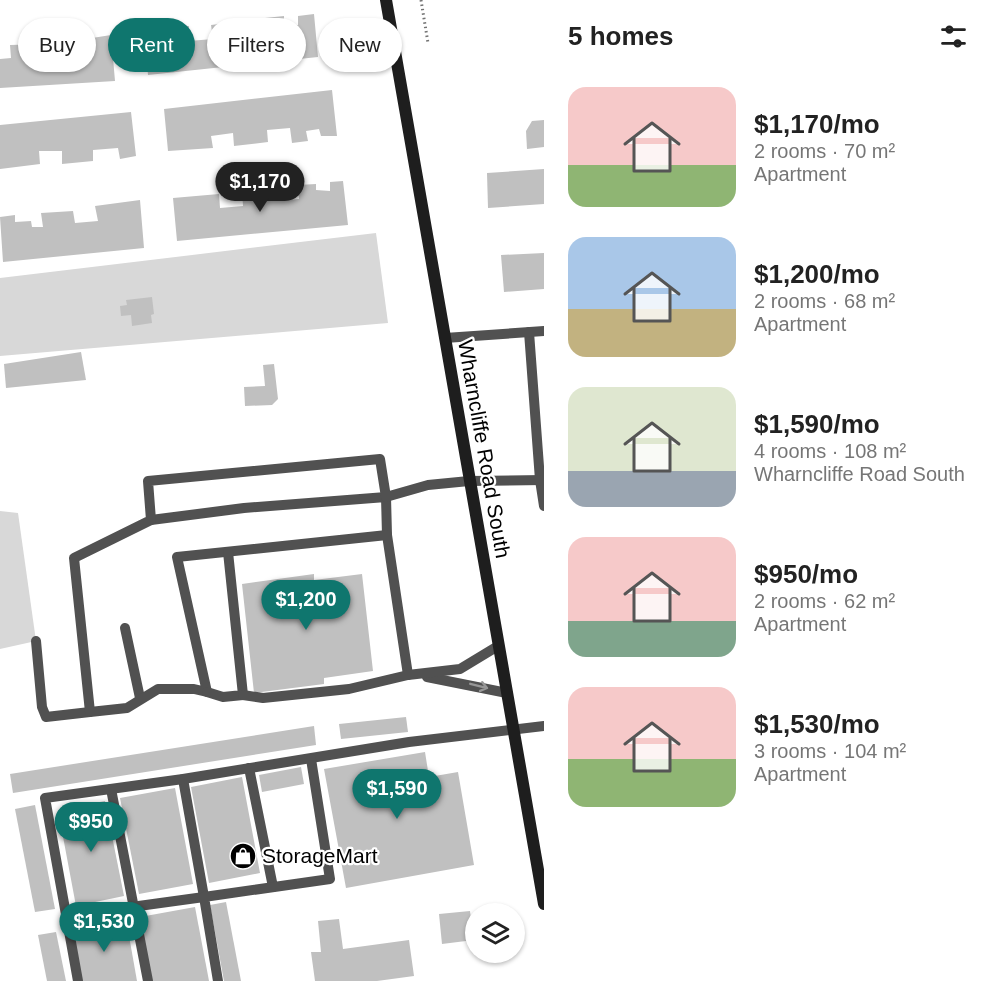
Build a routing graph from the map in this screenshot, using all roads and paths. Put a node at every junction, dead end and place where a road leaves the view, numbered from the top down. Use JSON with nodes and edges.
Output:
{"nodes":[{"id":1,"x":386,"y":0,"type":"edge"},
{"id":2,"x":421,"y":0,"type":"edge"},
{"id":3,"x":428,"y":43,"type":"dead end"},
{"id":4,"x":544,"y":331,"type":"edge"},
{"id":5,"x":529,"y":332,"type":"junction"},
{"id":6,"x":445,"y":339,"type":"junction"},
{"id":7,"x":542,"y":480,"type":"edge"},
{"id":8,"x":470,"y":481,"type":"junction"},
{"id":9,"x":386,"y":496,"type":"junction"},
{"id":10,"x":544,"y":506,"type":"edge"},
{"id":11,"x":151,"y":520,"type":"junction"},
{"id":12,"x":387,"y":535,"type":"junction"},
{"id":13,"x":228,"y":552,"type":"junction"},
{"id":14,"x":125,"y":628,"type":"dead end"},
{"id":15,"x":36,"y":641,"type":"dead end"},
{"id":16,"x":498,"y":646,"type":"junction"},
{"id":17,"x":408,"y":675,"type":"junction"},
{"id":18,"x":207,"y":692,"type":"junction"},
{"id":19,"x":507,"y":693,"type":"junction"},
{"id":20,"x":243,"y":695,"type":"junction"},
{"id":21,"x":140,"y":698,"type":"junction"},
{"id":22,"x":90,"y":712,"type":"junction"},
{"id":23,"x":544,"y":726,"type":"edge"},
{"id":24,"x":514,"y":730,"type":"junction"},
{"id":25,"x":311,"y":759,"type":"junction"},
{"id":26,"x":249,"y":768,"type":"junction"},
{"id":27,"x":183,"y":779,"type":"junction"},
{"id":28,"x":111,"y":789,"type":"junction"},
{"id":29,"x":273,"y":887,"type":"junction"},
{"id":30,"x":204,"y":897,"type":"junction"},
{"id":31,"x":544,"y":904,"type":"edge"},
{"id":32,"x":134,"y":907,"type":"junction"},
{"id":33,"x":66,"y":916,"type":"junction"},
{"id":34,"x":78,"y":981,"type":"edge"},
{"id":35,"x":148,"y":981,"type":"edge"},
{"id":36,"x":218,"y":981,"type":"edge"}],
"edges":[{"from":1,"to":6,"type":"main road","name":"Wharncliffe Road South"},
{"from":2,"to":3,"type":"path"},
{"from":4,"to":5,"type":"lane"},
{"from":5,"to":6,"type":"lane"},
{"from":5,"to":7,"type":"lane"},
{"from":6,"to":8,"type":"main road","name":"Wharncliffe Road South"},
{"from":7,"to":8,"type":"lane"},
{"from":7,"to":10,"type":"lane"},
{"from":8,"to":9,"type":"lane"},
{"from":8,"to":16,"type":"main road","name":"Wharncliffe Road South"},
{"from":9,"to":11,"type":"lane"},
{"from":9,"to":11,"type":"lane"},
{"from":9,"to":12,"type":"lane"},
{"from":11,"to":22,"type":"lane"},
{"from":12,"to":13,"type":"lane"},
{"from":12,"to":17,"type":"lane"},
{"from":13,"to":18,"type":"lane"},
{"from":13,"to":20,"type":"lane"},
{"from":14,"to":21,"type":"lane"},
{"from":15,"to":22,"type":"lane"},
{"from":16,"to":17,"type":"lane"},
{"from":16,"to":19,"type":"main road","name":"Wharncliffe Road South"},
{"from":17,"to":19,"type":"lane","one_way":true},
{"from":17,"to":20,"type":"lane"},
{"from":18,"to":20,"type":"lane"},
{"from":18,"to":21,"type":"lane"},
{"from":19,"to":24,"type":"main road","name":"Wharncliffe Road South"},
{"from":21,"to":22,"type":"lane"},
{"from":23,"to":24,"type":"lane"},
{"from":24,"to":25,"type":"lane"},
{"from":24,"to":31,"type":"main road","name":"Wharncliffe Road South"},
{"from":25,"to":26,"type":"lane"},
{"from":25,"to":29,"type":"lane"},
{"from":26,"to":27,"type":"lane"},
{"from":26,"to":29,"type":"lane"},
{"from":27,"to":28,"type":"lane"},
{"from":27,"to":30,"type":"lane"},
{"from":28,"to":32,"type":"lane"},
{"from":28,"to":33,"type":"lane"},
{"from":29,"to":30,"type":"lane"},
{"from":30,"to":32,"type":"lane"},
{"from":30,"to":36,"type":"lane"},
{"from":32,"to":33,"type":"lane"},
{"from":32,"to":35,"type":"lane"},
{"from":33,"to":34,"type":"lane"}]}
